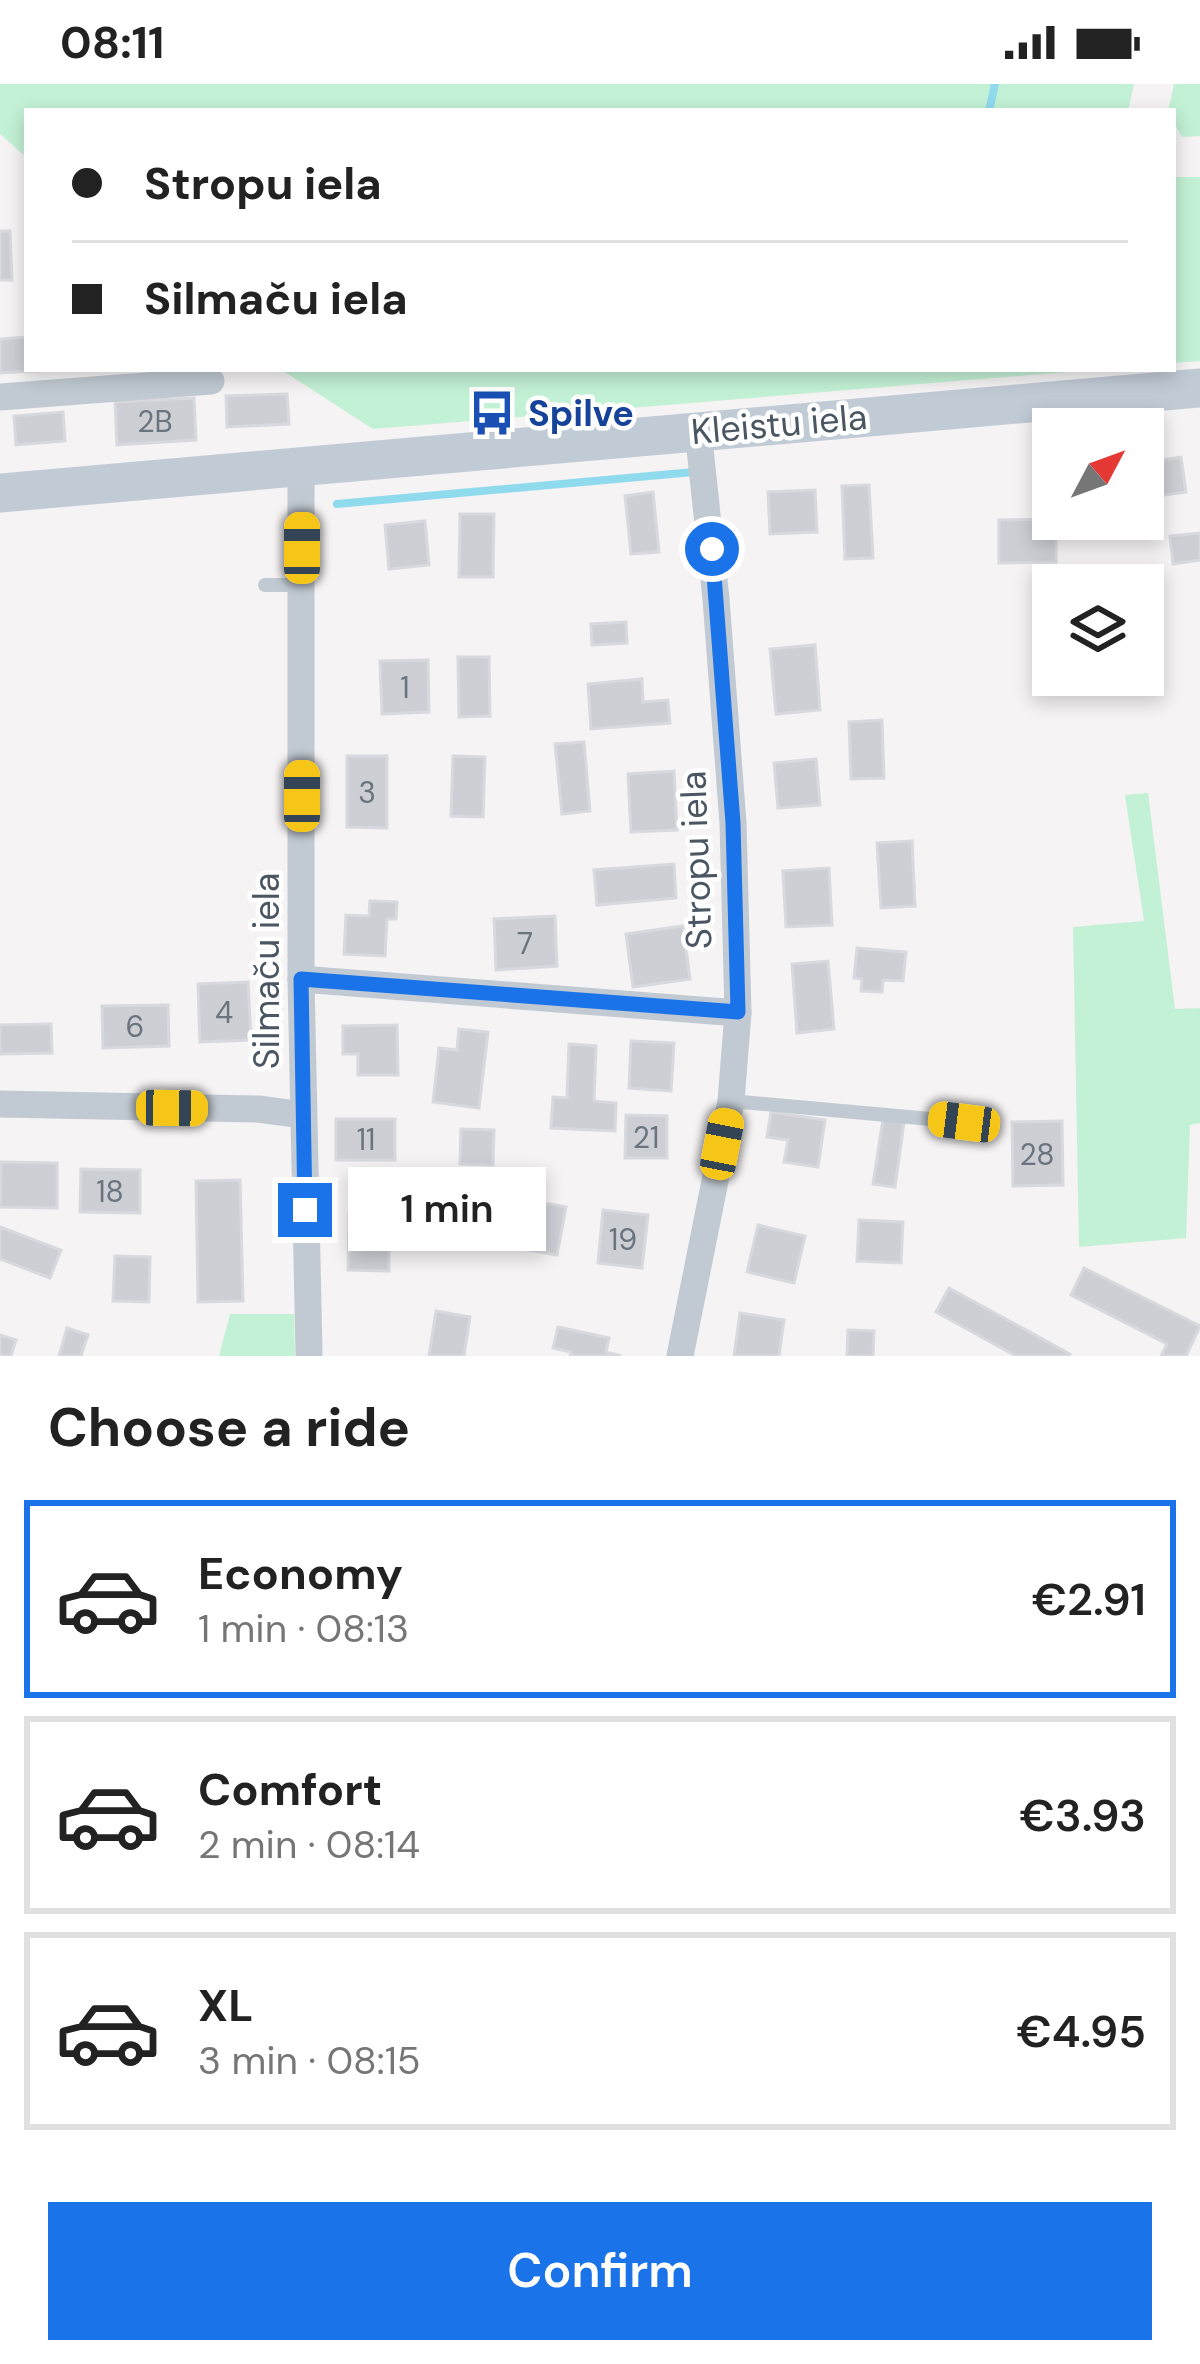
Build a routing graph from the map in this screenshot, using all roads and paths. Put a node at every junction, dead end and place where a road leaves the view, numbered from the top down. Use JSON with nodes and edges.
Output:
{"nodes":[{"id":1,"x":211,"y":381,"type":"dead end"},
{"id":2,"x":1200,"y":388,"type":"edge"},
{"id":3,"x":0,"y":397,"type":"edge"},
{"id":4,"x":698,"y":430,"type":"junction"},
{"id":5,"x":301,"y":467,"type":"junction"},
{"id":6,"x":0,"y":493,"type":"edge"},
{"id":7,"x":265,"y":585,"type":"dead end"},
{"id":8,"x":302,"y":585,"type":"junction"},
{"id":9,"x":301,"y":979,"type":"junction"},
{"id":10,"x":738,"y":1012,"type":"junction"},
{"id":11,"x":731,"y":1101,"type":"junction"},
{"id":12,"x":0,"y":1105,"type":"edge"},
{"id":13,"x":303,"y":1115,"type":"junction"},
{"id":14,"x":964,"y":1122,"type":"dead end"},
{"id":15,"x":309,"y":1353,"type":"dead end"},
{"id":16,"x":680,"y":1356,"type":"edge"}],
"edges":[{"from":1,"to":3,"type":"street"},
{"from":2,"to":4,"type":"street","name":"Kleistu iela"},
{"from":4,"to":5,"type":"street","name":"Kleistu iela"},
{"from":4,"to":10,"type":"street","name":"Stropu iela"},
{"from":5,"to":6,"type":"street","name":"Kleistu iela"},
{"from":5,"to":8,"type":"street","name":"Silmaču iela"},
{"from":7,"to":8,"type":"lane"},
{"from":8,"to":9,"type":"street","name":"Silmaču iela"},
{"from":9,"to":10,"type":"street"},
{"from":9,"to":13,"type":"street","name":"Silmaču iela"},
{"from":10,"to":11,"type":"street","name":"Stropu iela"},
{"from":11,"to":14,"type":"lane"},
{"from":11,"to":16,"type":"street","name":"Stropu iela"},
{"from":12,"to":13,"type":"street","name":"Silmaču iela"},
{"from":13,"to":15,"type":"street","name":"Silmaču iela"}]}
